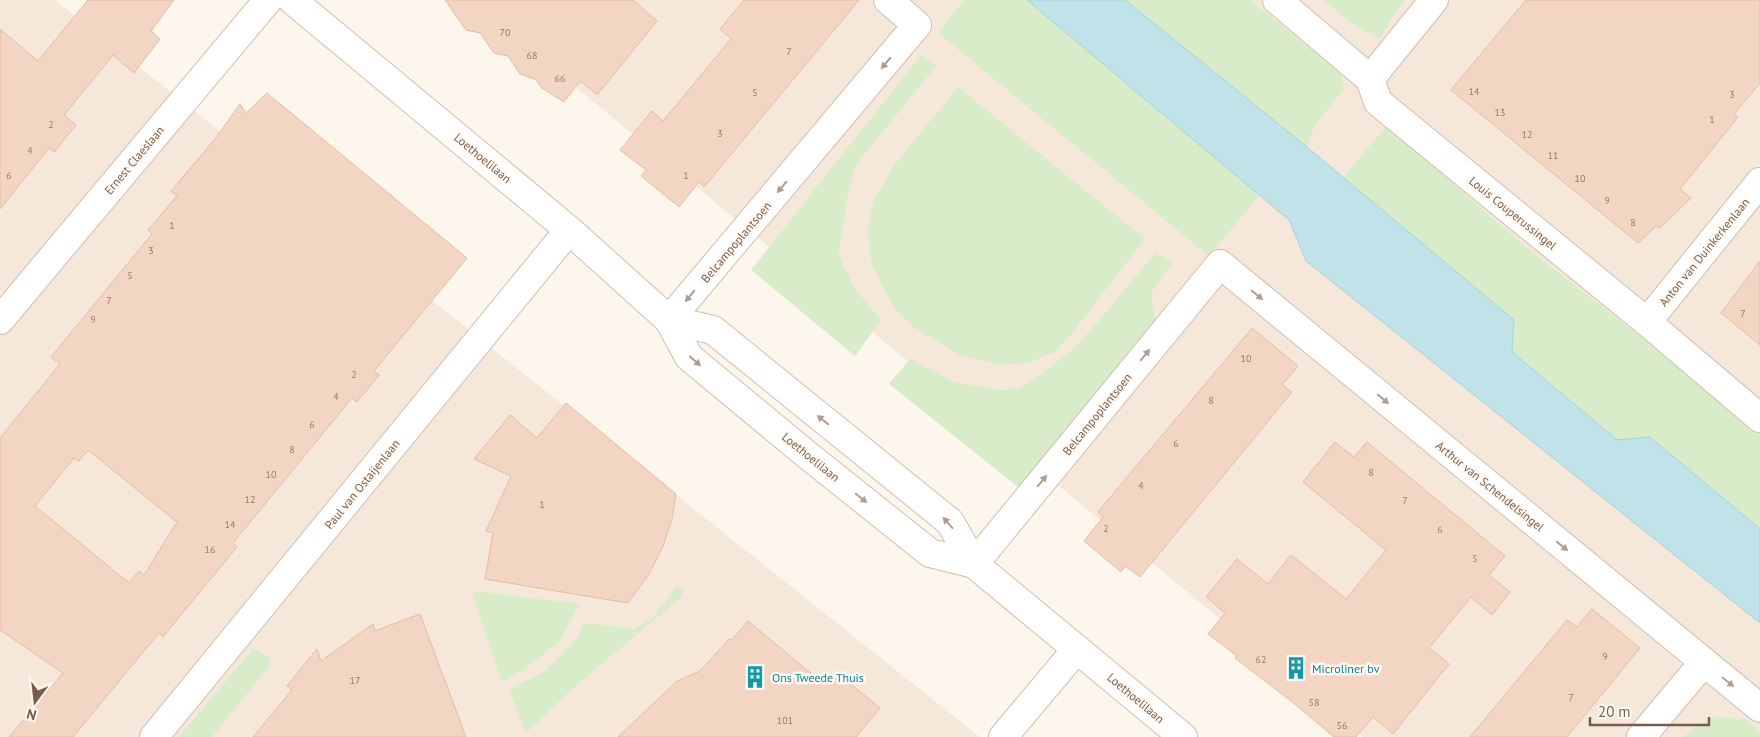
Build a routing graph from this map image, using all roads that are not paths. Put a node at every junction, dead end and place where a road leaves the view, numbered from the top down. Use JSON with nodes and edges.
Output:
{"nodes":[{"id":1,"x":268,"y":0,"type":"edge"},
{"id":2,"x":292,"y":0,"type":"edge"},
{"id":3,"x":888,"y":0,"type":"edge"},
{"id":4,"x":1277,"y":0,"type":"edge"},
{"id":5,"x":1434,"y":0,"type":"edge"},
{"id":6,"x":1370,"y":79,"type":"junction"},
{"id":7,"x":1760,"y":182,"type":"edge"},
{"id":8,"x":569,"y":230,"type":"junction"},
{"id":9,"x":1220,"y":264,"type":"joint"},
{"id":10,"x":0,"y":320,"type":"edge"},
{"id":11,"x":670,"y":320,"type":"junction"},
{"id":12,"x":1647,"y":322,"type":"junction"},
{"id":13,"x":1760,"y":418,"type":"edge"},
{"id":14,"x":974,"y":564,"type":"junction"},
{"id":15,"x":1077,"y":649,"type":"junction"},
{"id":16,"x":1704,"y":662,"type":"junction"},
{"id":17,"x":1760,"y":708,"type":"edge"},
{"id":18,"x":154,"y":737,"type":"edge"},
{"id":19,"x":1003,"y":737,"type":"edge"},
{"id":20,"x":1183,"y":737,"type":"edge"},
{"id":21,"x":1641,"y":737,"type":"edge"}],
"edges":[{"from":1,"to":10,"type":"street","name":"Ernest Claeslaan"},
{"from":2,"to":8,"type":"street","name":"Loethoelilaan"},
{"from":3,"to":11,"type":"street","name":"Belcampoplantsoen","one_way":true},
{"from":4,"to":6,"type":"street","name":"Louis Couperussingel"},
{"from":5,"to":6,"type":"street"},
{"from":6,"to":12,"type":"street","name":"Louis Couperussingel"},
{"from":7,"to":12,"type":"street","name":"Anton van Duinkerkenlaan"},
{"from":8,"to":11,"type":"street","name":"Loethoelilaan"},
{"from":8,"to":18,"type":"street","name":"Paul van Ostaijenlaan"},
{"from":14,"to":9,"type":"street","name":"Belcampoplantsoen","one_way":true},
{"from":9,"to":16,"type":"street","name":"Arthur van Schendelsingel","one_way":true},
{"from":14,"to":11,"type":"street","name":"Loethoelilaan","one_way":true},
{"from":11,"to":14,"type":"street","name":"Loethoelilaan","one_way":true},
{"from":12,"to":13,"type":"street","name":"Louis Couperussingel"},
{"from":14,"to":15,"type":"street","name":"Loethoelilaan"},
{"from":15,"to":19,"type":"street"},
{"from":15,"to":20,"type":"street","name":"Loethoelilaan"},
{"from":16,"to":17,"type":"street","name":"Arthur van Schendelsingel","one_way":true},
{"from":16,"to":21,"type":"street"}]}
